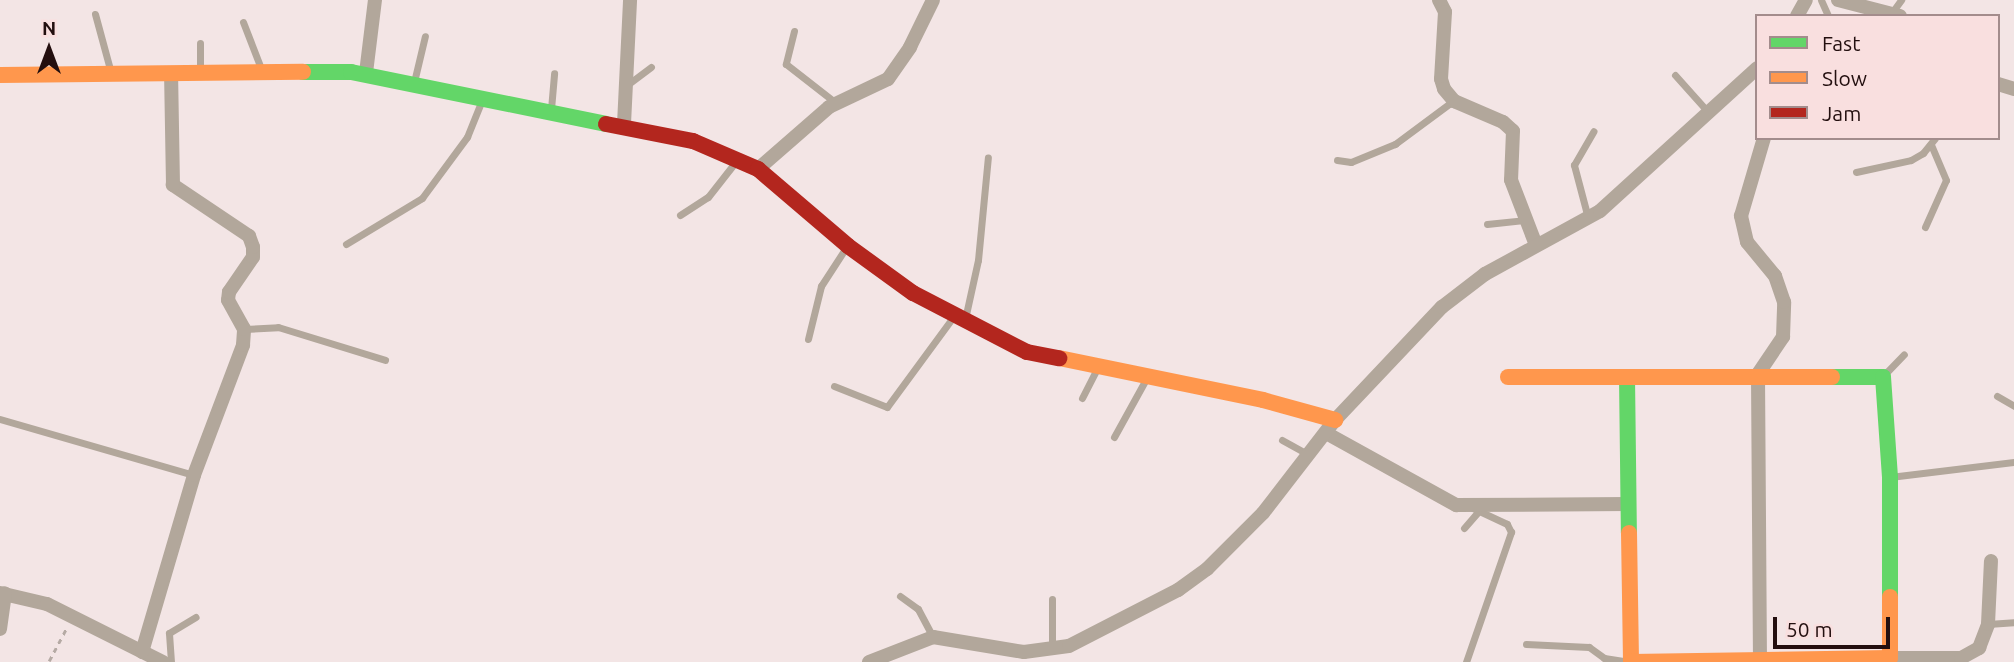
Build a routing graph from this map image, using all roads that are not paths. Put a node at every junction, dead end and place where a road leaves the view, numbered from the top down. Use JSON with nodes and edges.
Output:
{"nodes":[{"id":1,"x":375,"y":0,"type":"edge"},
{"id":2,"x":630,"y":0,"type":"edge"},
{"id":3,"x":933,"y":0,"type":"edge"},
{"id":4,"x":1439,"y":0,"type":"edge"},
{"id":5,"x":1838,"y":0,"type":"edge"},
{"id":6,"x":1898,"y":9,"type":"edge"},
{"id":7,"x":95,"y":14,"type":"dead end"},
{"id":8,"x":243,"y":22,"type":"dead end"},
{"id":9,"x":794,"y":31,"type":"dead end"},
{"id":10,"x":425,"y":36,"type":"dead end"},
{"id":11,"x":200,"y":43,"type":"dead end"},
{"id":12,"x":651,"y":67,"type":"dead end"},
{"id":13,"x":1755,"y":70,"type":"edge"},
{"id":14,"x":262,"y":72,"type":"junction"},
{"id":15,"x":171,"y":73,"type":"junction"},
{"id":16,"x":200,"y":73,"type":"junction"},
{"id":17,"x":366,"y":73,"type":"junction"},
{"id":18,"x":554,"y":73,"type":"dead end"},
{"id":19,"x":112,"y":74,"type":"junction"},
{"id":20,"x":0,"y":75,"type":"edge"},
{"id":21,"x":1675,"y":75,"type":"dead end"},
{"id":22,"x":414,"y":82,"type":"junction"},
{"id":23,"x":627,"y":85,"type":"junction"},
{"id":24,"x":483,"y":96,"type":"junction"},
{"id":25,"x":1454,"y":101,"type":"junction"},
{"id":26,"x":836,"y":103,"type":"junction"},
{"id":27,"x":551,"y":110,"type":"junction"},
{"id":28,"x":1710,"y":114,"type":"junction"},
{"id":29,"x":624,"y":124,"type":"junction"},
{"id":30,"x":1594,"y":131,"type":"dead end"},
{"id":31,"x":1763,"y":140,"type":"edge"},
{"id":32,"x":1933,"y":141,"type":"edge"},
{"id":33,"x":989,"y":157,"type":"dead end"},
{"id":34,"x":737,"y":160,"type":"junction"},
{"id":35,"x":1336,"y":160,"type":"dead end"},
{"id":36,"x":758,"y":169,"type":"junction"},
{"id":37,"x":1856,"y":172,"type":"dead end"},
{"id":38,"x":680,"y":215,"type":"dead end"},
{"id":39,"x":1588,"y":219,"type":"junction"},
{"id":40,"x":1524,"y":220,"type":"junction"},
{"id":41,"x":1487,"y":224,"type":"dead end"},
{"id":42,"x":1925,"y":227,"type":"dead end"},
{"id":43,"x":346,"y":244,"type":"dead end"},
{"id":44,"x":1536,"y":245,"type":"junction"},
{"id":45,"x":848,"y":246,"type":"junction"},
{"id":46,"x":959,"y":320,"type":"junction"},
{"id":47,"x":244,"y":329,"type":"junction"},
{"id":48,"x":808,"y":339,"type":"dead end"},
{"id":49,"x":1904,"y":354,"type":"dead end"},
{"id":50,"x":385,"y":360,"type":"dead end"},
{"id":51,"x":1097,"y":369,"type":"junction"},
{"id":52,"x":1758,"y":374,"type":"junction"},
{"id":53,"x":1508,"y":377,"type":"dead end"},
{"id":54,"x":1627,"y":377,"type":"junction"},
{"id":55,"x":1883,"y":377,"type":"junction"},
{"id":56,"x":1147,"y":379,"type":"junction"},
{"id":57,"x":834,"y":386,"type":"dead end"},
{"id":58,"x":1997,"y":396,"type":"dead end"},
{"id":59,"x":1082,"y":398,"type":"dead end"},
{"id":60,"x":2014,"y":406,"type":"edge"},
{"id":61,"x":0,"y":419,"type":"edge"},
{"id":62,"x":1330,"y":426,"type":"junction"},
{"id":63,"x":1114,"y":437,"type":"dead end"},
{"id":64,"x":1282,"y":440,"type":"dead end"},
{"id":65,"x":1307,"y":454,"type":"junction"},
{"id":66,"x":2014,"y":462,"type":"edge"},
{"id":67,"x":194,"y":475,"type":"junction"},
{"id":68,"x":1890,"y":477,"type":"junction"},
{"id":69,"x":1628,"y":504,"type":"junction"},
{"id":70,"x":1474,"y":509,"type":"junction"},
{"id":71,"x":1464,"y":528,"type":"dead end"},
{"id":72,"x":1991,"y":561,"type":"dead end"},
{"id":73,"x":2,"y":593,"type":"edge"},
{"id":74,"x":900,"y":596,"type":"dead end"},
{"id":75,"x":1052,"y":599,"type":"dead end"},
{"id":76,"x":196,"y":618,"type":"dead end"},
{"id":77,"x":2014,"y":622,"type":"edge"},
{"id":78,"x":1988,"y":624,"type":"junction"},
{"id":79,"x":0,"y":629,"type":"edge"},
{"id":80,"x":933,"y":637,"type":"junction"},
{"id":81,"x":1526,"y":644,"type":"dead end"},
{"id":82,"x":1052,"y":650,"type":"junction"},
{"id":83,"x":142,"y":652,"type":"junction"},
{"id":84,"x":1890,"y":658,"type":"junction"},
{"id":85,"x":1603,"y":660,"type":"edge"},
{"id":86,"x":1760,"y":661,"type":"edge"},
{"id":87,"x":163,"y":662,"type":"edge"},
{"id":88,"x":171,"y":662,"type":"edge"},
{"id":89,"x":869,"y":662,"type":"edge"},
{"id":90,"x":1466,"y":662,"type":"edge"},
{"id":91,"x":1631,"y":662,"type":"edge"}],
"edges":[{"from":1,"to":17,"type":"street"},
{"from":2,"to":23,"type":"street"},
{"from":3,"to":26,"type":"street"},
{"from":4,"to":25,"type":"street"},
{"from":5,"to":6,"type":"street"},
{"from":7,"to":19,"type":"lane"},
{"from":8,"to":14,"type":"lane"},
{"from":9,"to":26,"type":"lane"},
{"from":10,"to":22,"type":"lane"},
{"from":11,"to":16,"type":"lane"},
{"from":12,"to":23,"type":"lane"},
{"from":13,"to":28,"type":"street"},
{"from":14,"to":16,"type":"street"},
{"from":14,"to":17,"type":"street"},
{"from":15,"to":16,"type":"street"},
{"from":15,"to":19,"type":"street"},
{"from":15,"to":47,"type":"street"},
{"from":17,"to":22,"type":"street"},
{"from":18,"to":27,"type":"lane"},
{"from":19,"to":20,"type":"street"},
{"from":21,"to":28,"type":"lane"},
{"from":22,"to":24,"type":"street"},
{"from":23,"to":29,"type":"street"},
{"from":24,"to":27,"type":"street"},
{"from":24,"to":43,"type":"lane"},
{"from":25,"to":35,"type":"lane"},
{"from":25,"to":40,"type":"street"},
{"from":26,"to":36,"type":"street"},
{"from":27,"to":29,"type":"street"},
{"from":28,"to":39,"type":"street"},
{"from":29,"to":34,"type":"street"},
{"from":30,"to":39,"type":"lane"},
{"from":31,"to":52,"type":"street"},
{"from":32,"to":37,"type":"lane"},
{"from":32,"to":42,"type":"lane"},
{"from":33,"to":46,"type":"lane"},
{"from":34,"to":36,"type":"street"},
{"from":34,"to":38,"type":"lane"},
{"from":36,"to":45,"type":"street"},
{"from":39,"to":44,"type":"street"},
{"from":40,"to":41,"type":"lane"},
{"from":40,"to":44,"type":"street"},
{"from":44,"to":62,"type":"street"},
{"from":45,"to":46,"type":"street"},
{"from":45,"to":48,"type":"lane"},
{"from":46,"to":51,"type":"street"},
{"from":46,"to":57,"type":"lane"},
{"from":47,"to":50,"type":"lane"},
{"from":47,"to":67,"type":"street"},
{"from":49,"to":55,"type":"lane"},
{"from":51,"to":56,"type":"street"},
{"from":51,"to":59,"type":"lane"},
{"from":52,"to":54,"type":"street"},
{"from":52,"to":55,"type":"street"},
{"from":52,"to":86,"type":"street"},
{"from":53,"to":54,"type":"street"},
{"from":54,"to":69,"type":"street"},
{"from":55,"to":68,"type":"street"},
{"from":56,"to":62,"type":"street"},
{"from":56,"to":63,"type":"lane"},
{"from":58,"to":60,"type":"lane"},
{"from":61,"to":67,"type":"lane"},
{"from":62,"to":65,"type":"street"},
{"from":62,"to":70,"type":"street"},
{"from":64,"to":65,"type":"lane"},
{"from":65,"to":82,"type":"street"},
{"from":66,"to":68,"type":"lane"},
{"from":67,"to":83,"type":"street"},
{"from":68,"to":84,"type":"street"},
{"from":69,"to":70,"type":"street"},
{"from":69,"to":91,"type":"street"},
{"from":70,"to":71,"type":"lane"},
{"from":70,"to":90,"type":"lane"},
{"from":72,"to":78,"type":"street"},
{"from":73,"to":79,"type":"street"},
{"from":73,"to":83,"type":"street"},
{"from":74,"to":80,"type":"lane"},
{"from":75,"to":82,"type":"lane"},
{"from":76,"to":88,"type":"lane"},
{"from":77,"to":78,"type":"lane"},
{"from":78,"to":84,"type":"street"},
{"from":80,"to":82,"type":"street"},
{"from":80,"to":89,"type":"street"},
{"from":81,"to":85,"type":"lane"},
{"from":83,"to":87,"type":"street"},
{"from":84,"to":86,"type":"street"},
{"from":85,"to":91,"type":"lane"},
{"from":86,"to":91,"type":"street"}]}
